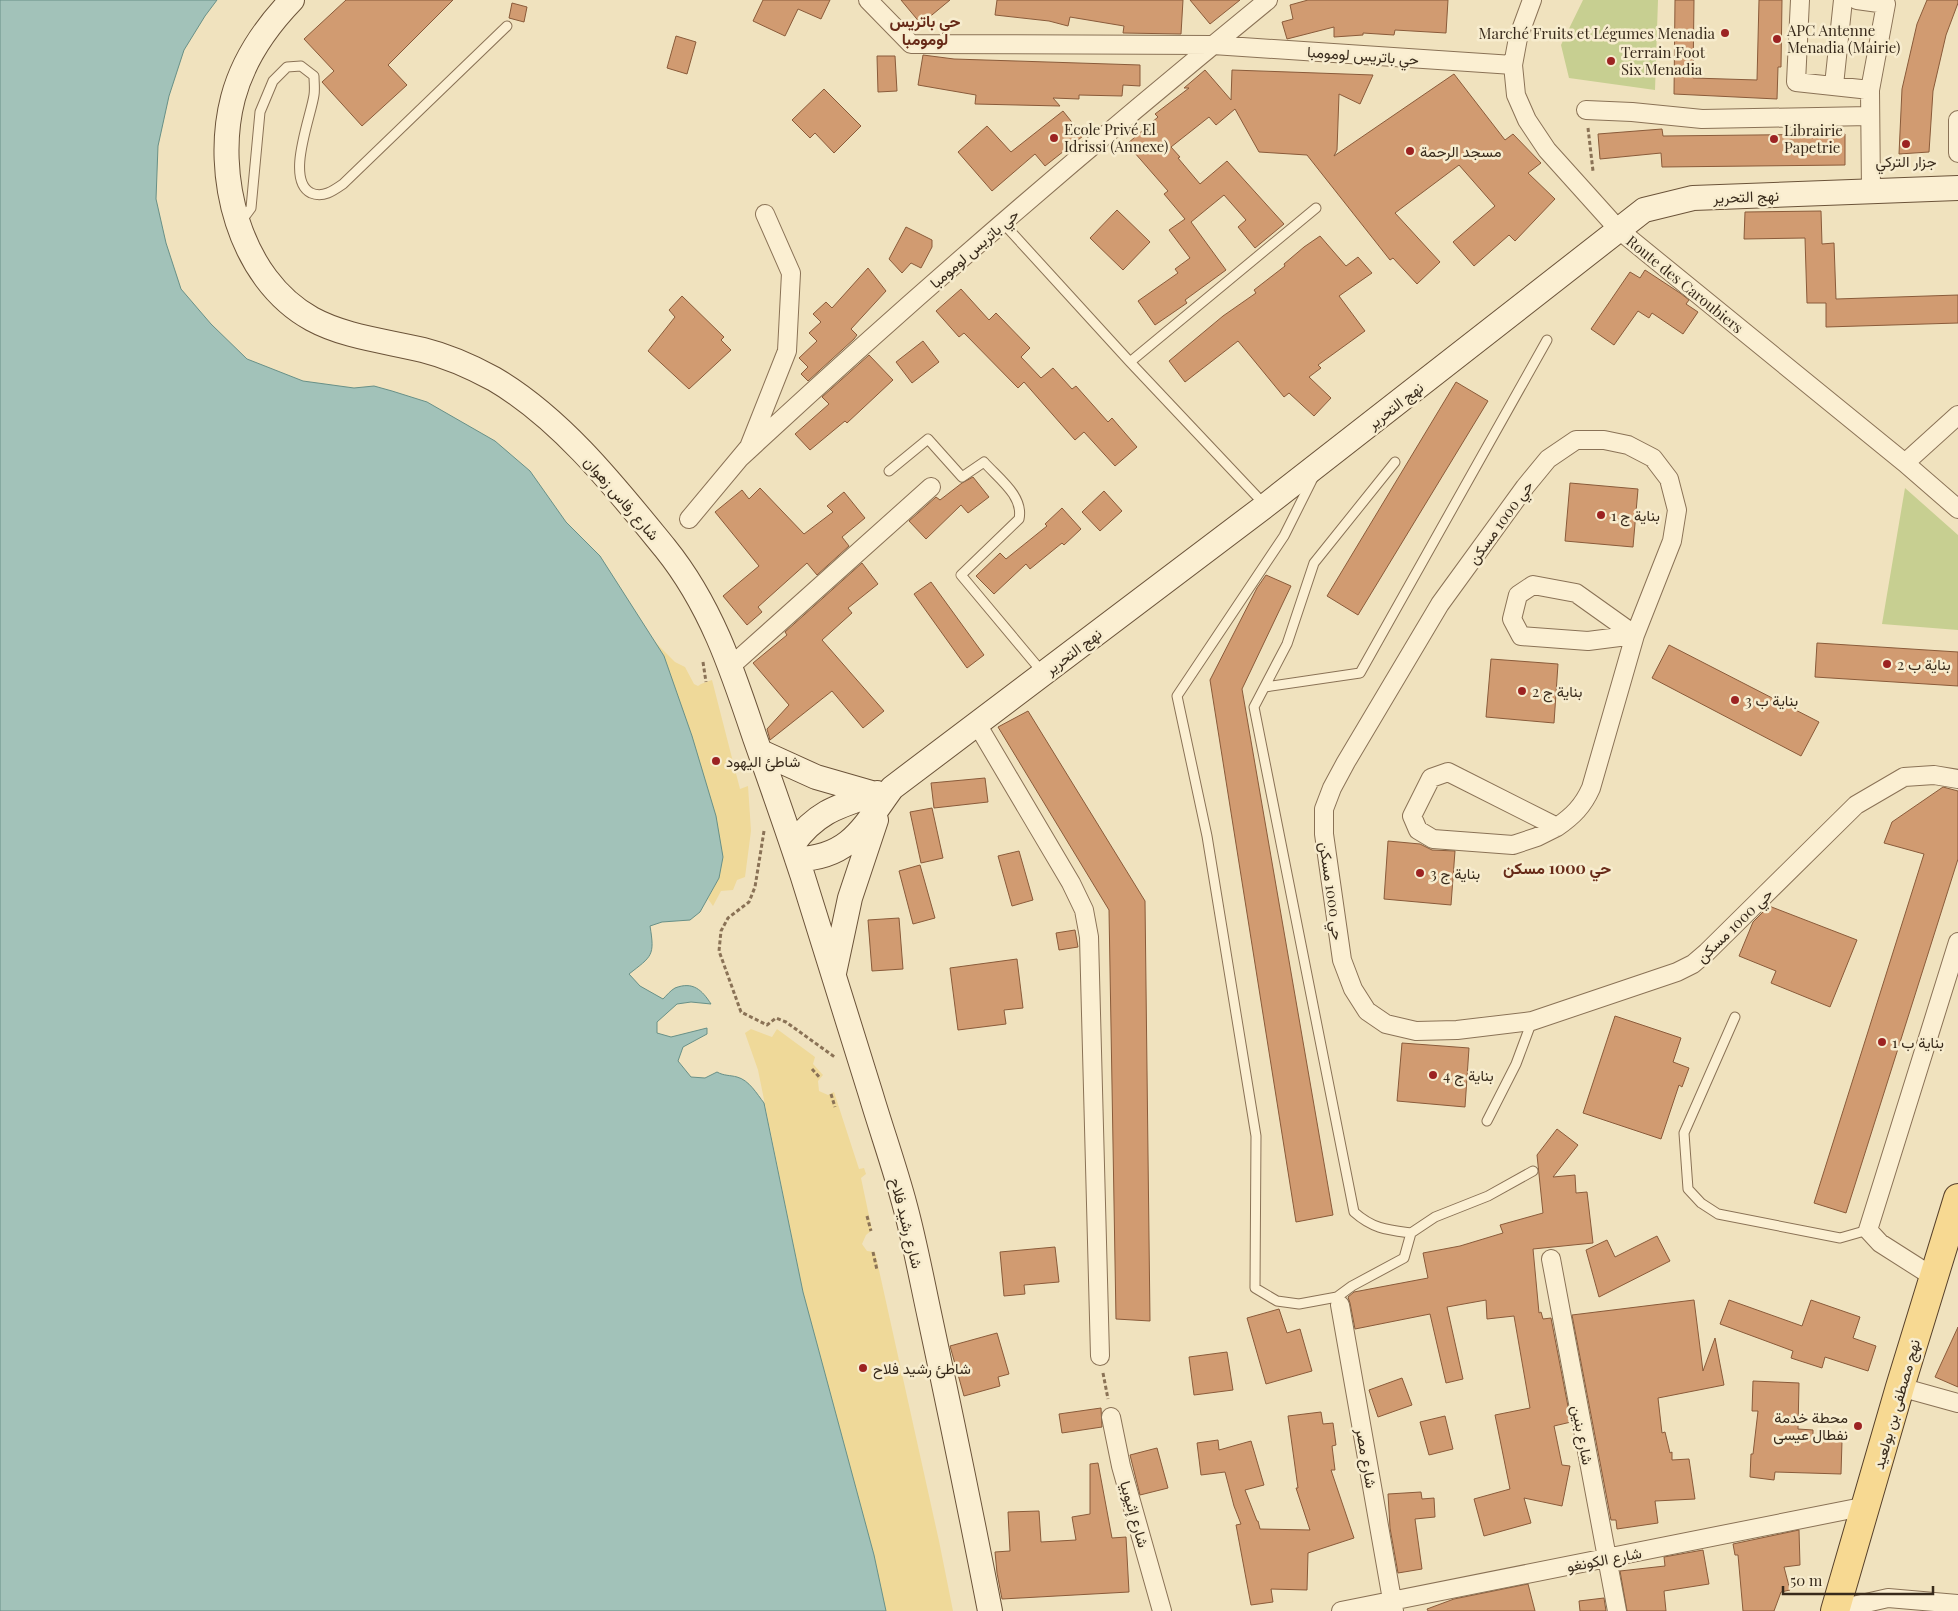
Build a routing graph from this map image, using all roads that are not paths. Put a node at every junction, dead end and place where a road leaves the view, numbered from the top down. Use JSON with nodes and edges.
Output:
{"nodes":[{"id":1,"x":292,"y":0,"type":"edge"},
{"id":2,"x":868,"y":0,"type":"edge"},
{"id":3,"x":1268,"y":0,"type":"edge"},
{"id":4,"x":1532,"y":0,"type":"edge"},
{"id":5,"x":1800,"y":0,"type":"edge"},
{"id":6,"x":1843,"y":0,"type":"edge"},
{"id":7,"x":1857,"y":0,"type":"edge"},
{"id":8,"x":507,"y":26,"type":"dead end"},
{"id":9,"x":1213,"y":45,"type":"junction"},
{"id":10,"x":1513,"y":65,"type":"junction"},
{"id":11,"x":1834,"y":85,"type":"junction"},
{"id":12,"x":1870,"y":90,"type":"junction"},
{"id":13,"x":1586,"y":110,"type":"road end"},
{"id":14,"x":1870,"y":116,"type":"junction"},
{"id":15,"x":1958,"y":120,"type":"edge"},
{"id":16,"x":1958,"y":153,"type":"edge"},
{"id":17,"x":1958,"y":188,"type":"edge"},
{"id":18,"x":1871,"y":192,"type":"junction"},
{"id":19,"x":1316,"y":208,"type":"dead end"},
{"id":20,"x":764,"y":214,"type":"dead end"},
{"id":21,"x":1003,"y":223,"type":"junction"},
{"id":22,"x":239,"y":225,"type":"junction"},
{"id":23,"x":1619,"y":230,"type":"junction"},
{"id":24,"x":1547,"y":340,"type":"dead end"},
{"id":25,"x":1130,"y":362,"type":"junction"},
{"id":26,"x":1958,"y":415,"type":"edge"},
{"id":27,"x":740,"y":458,"type":"junction"},
{"id":28,"x":1321,"y":462,"type":"junction"},
{"id":29,"x":1394,"y":462,"type":"dead end"},
{"id":30,"x":1905,"y":463,"type":"junction"},
{"id":31,"x":889,"y":471,"type":"dead end"},
{"id":32,"x":931,"y":487,"type":"dead end"},
{"id":33,"x":1265,"y":506,"type":"junction"},
{"id":34,"x":1958,"y":509,"type":"edge"},
{"id":35,"x":689,"y":519,"type":"dead end"},
{"id":36,"x":1635,"y":636,"type":"junction"},
{"id":37,"x":731,"y":666,"type":"junction"},
{"id":38,"x":1043,"y":673,"type":"junction"},
{"id":39,"x":1264,"y":687,"type":"junction"},
{"id":40,"x":976,"y":724,"type":"junction"},
{"id":41,"x":760,"y":752,"type":"junction"},
{"id":42,"x":1958,"y":779,"type":"edge"},
{"id":43,"x":884,"y":794,"type":"junction"},
{"id":44,"x":1557,"y":828,"type":"junction"},
{"id":45,"x":795,"y":852,"type":"junction"},
{"id":46,"x":1958,"y":942,"type":"edge"},
{"id":47,"x":833,"y":974,"type":"junction"},
{"id":48,"x":1735,"y":1017,"type":"dead end"},
{"id":49,"x":1532,"y":1021,"type":"junction"},
{"id":50,"x":1488,"y":1121,"type":"dead end"},
{"id":51,"x":1533,"y":1171,"type":"dead end"},
{"id":52,"x":1958,"y":1198,"type":"edge"},
{"id":53,"x":1868,"y":1230,"type":"junction"},
{"id":54,"x":1411,"y":1234,"type":"junction"},
{"id":55,"x":1551,"y":1259,"type":"dead end"},
{"id":56,"x":1935,"y":1278,"type":"junction"},
{"id":57,"x":1340,"y":1306,"type":"dead end"},
{"id":58,"x":1100,"y":1356,"type":"road end"},
{"id":59,"x":1900,"y":1387,"type":"junction"},
{"id":60,"x":1958,"y":1402,"type":"edge"},
{"id":61,"x":1111,"y":1417,"type":"road end"},
{"id":62,"x":1867,"y":1506,"type":"junction"},
{"id":63,"x":1606,"y":1559,"type":"junction"},
{"id":64,"x":1958,"y":1604,"type":"edge"},
{"id":65,"x":1393,"y":1606,"type":"edge"},
{"id":66,"x":990,"y":1611,"type":"edge"},
{"id":67,"x":1162,"y":1611,"type":"edge"},
{"id":68,"x":1341,"y":1611,"type":"edge"},
{"id":69,"x":1617,"y":1611,"type":"edge"},
{"id":70,"x":1835,"y":1611,"type":"edge"}],
"edges":[{"from":1,"to":22,"type":"street","name":"شارع رفاس زهوان"},
{"from":2,"to":9,"type":"street","name":"حي باتريس لومومبا"},
{"from":3,"to":9,"type":"street","name":"حي باتريس لومومبا"},
{"from":4,"to":10,"type":"street","name":"Route des Caroubiers"},
{"from":5,"to":11,"type":"street"},
{"from":6,"to":11,"type":"street"},
{"from":7,"to":12,"type":"street"},
{"from":8,"to":22,"type":"lane"},
{"from":9,"to":10,"type":"street","name":"حي باتريس لومومبا"},
{"from":9,"to":21,"type":"street","name":"حي باتريس لومومبا"},
{"from":10,"to":23,"type":"street","name":"Route des Caroubiers"},
{"from":11,"to":12,"type":"street"},
{"from":12,"to":14,"type":"street"},
{"from":13,"to":14,"type":"street"},
{"from":14,"to":18,"type":"street"},
{"from":15,"to":16,"type":"street"},
{"from":17,"to":18,"type":"street","name":"نهج التحرير"},
{"from":18,"to":23,"type":"street","name":"نهج التحرير"},
{"from":19,"to":25,"type":"lane"},
{"from":20,"to":27,"type":"street","name":"حي باتريس لومومبا"},
{"from":21,"to":25,"type":"lane"},
{"from":21,"to":27,"type":"street","name":"حي باتريس لومومبا"},
{"from":22,"to":37,"type":"street","name":"شارع رفاس زهوان"},
{"from":23,"to":28,"type":"street","name":"نهج التحرير"},
{"from":23,"to":30,"type":"street","name":"Route des Caroubiers"},
{"from":24,"to":39,"type":"lane"},
{"from":25,"to":33,"type":"lane"},
{"from":26,"to":30,"type":"street"},
{"from":27,"to":35,"type":"street","name":"حي باتريس لومومبا"},
{"from":28,"to":33,"type":"street","name":"نهج التحرير"},
{"from":28,"to":54,"type":"lane"},
{"from":29,"to":39,"type":"lane"},
{"from":30,"to":34,"type":"street","name":"Route des Caroubiers"},
{"from":31,"to":38,"type":"lane"},
{"from":32,"to":37,"type":"street"},
{"from":33,"to":38,"type":"street","name":"نهج التحرير"},
{"from":36,"to":36,"type":"street"},
{"from":36,"to":44,"type":"street","name":"حي 1000 مسكن"},
{"from":36,"to":49,"type":"street","name":"حي 1000 مسكن"},
{"from":37,"to":41,"type":"street","name":"شارع رفاس زهوان"},
{"from":38,"to":40,"type":"street","name":"نهج التحرير"},
{"from":39,"to":54,"type":"lane"},
{"from":40,"to":43,"type":"street","name":"نهج التحرير"},
{"from":40,"to":58,"type":"street"},
{"from":41,"to":43,"type":"street"},
{"from":41,"to":45,"type":"street","name":"شارع رفاس زهوان"},
{"from":42,"to":49,"type":"street","name":"حي 1000 مسكن"},
{"from":43,"to":45,"type":"street","name":"نهج التحرير"},
{"from":43,"to":45,"type":"street","name":"نهج التحرير"},
{"from":43,"to":47,"type":"street"},
{"from":44,"to":44,"type":"street","name":"حي 1000 مسكن"},
{"from":45,"to":47,"type":"street","name":"شارع رشيد فلاح"},
{"from":46,"to":53,"type":"street"},
{"from":47,"to":66,"type":"street","name":"شارع رشيد فلاح"},
{"from":48,"to":53,"type":"lane"},
{"from":49,"to":50,"type":"lane"},
{"from":51,"to":54,"type":"lane"},
{"from":52,"to":56,"type":"main road","name":"نهج مصطفى بن بولعيد"},
{"from":53,"to":56,"type":"street"},
{"from":55,"to":63,"type":"street","name":"شارع بنين"},
{"from":56,"to":59,"type":"main road","name":"نهج مصطفى بن بولعيد"},
{"from":57,"to":65,"type":"street","name":"شارع مصر"},
{"from":59,"to":60,"type":"street"},
{"from":59,"to":62,"type":"main road","name":"نهج مصطفى بن بولعيد"},
{"from":61,"to":67,"type":"street","name":"شارع إثيوبيا"},
{"from":62,"to":63,"type":"street","name":"شارع الكونغو"},
{"from":62,"to":70,"type":"main road","name":"نهج مصطفى بن بولعيد"},
{"from":63,"to":65,"type":"street","name":"شارع الكونغو"},
{"from":63,"to":69,"type":"street","name":"شارع بنين"},
{"from":64,"to":70,"type":"street"},
{"from":65,"to":68,"type":"street","name":"شارع الكونغو"}]}
